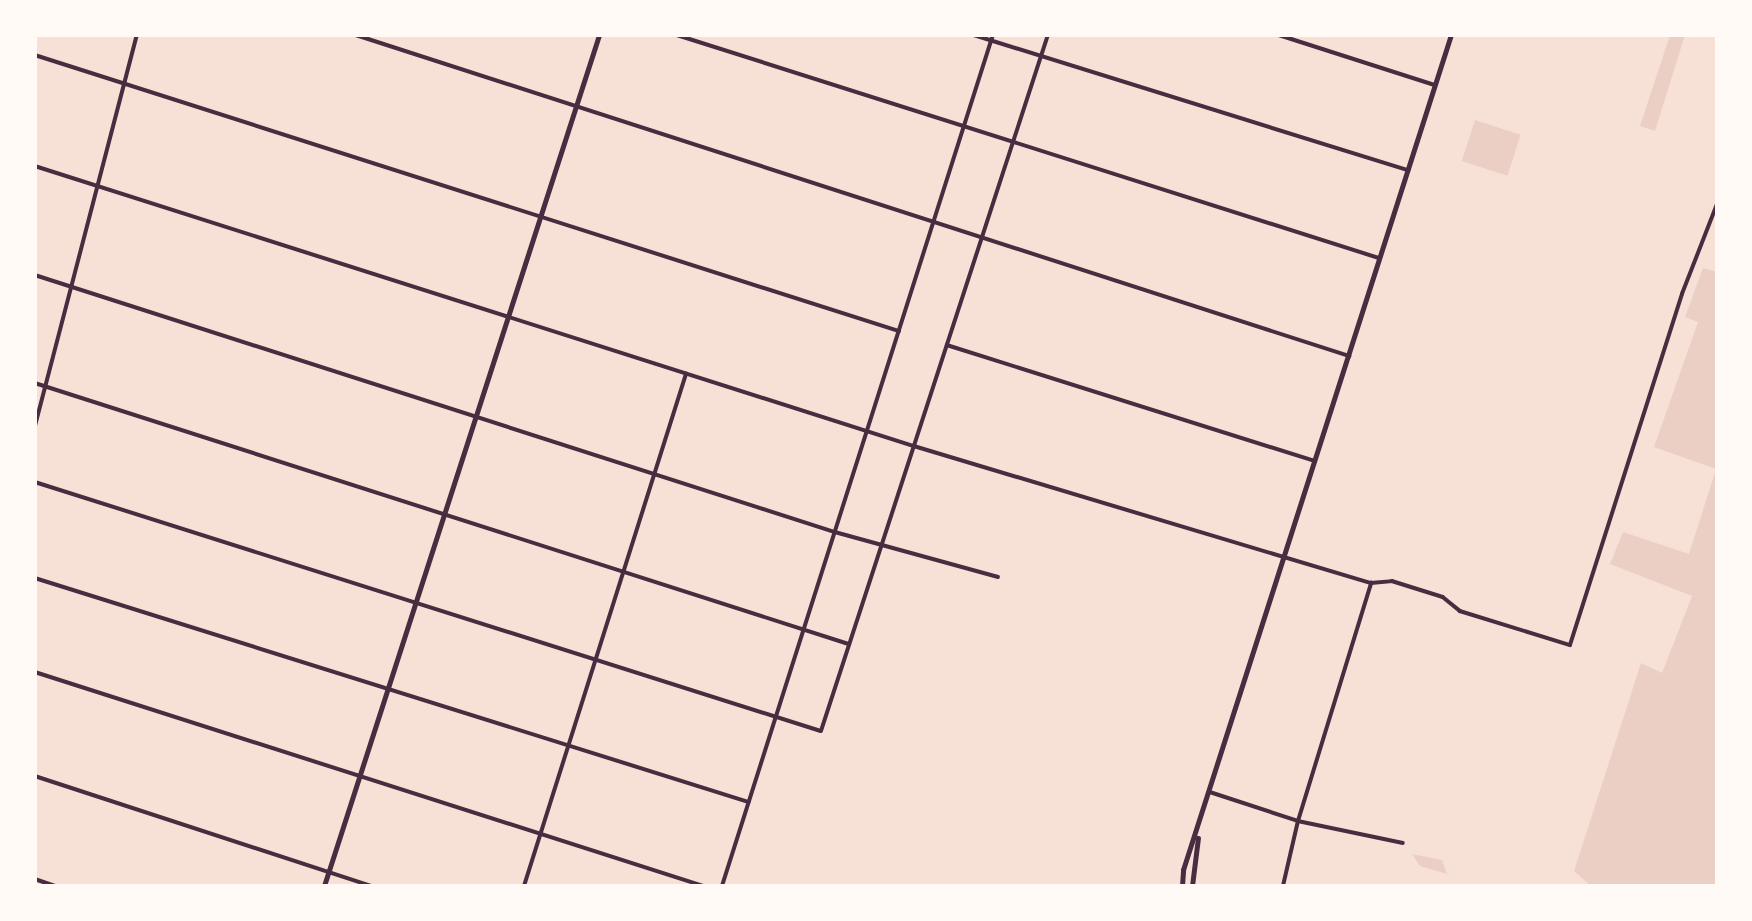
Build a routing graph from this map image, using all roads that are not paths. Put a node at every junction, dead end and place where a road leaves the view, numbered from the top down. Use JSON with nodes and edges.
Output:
{"nodes":[{"id":1,"x":137,"y":35,"type":"edge"},
{"id":2,"x":356,"y":35,"type":"edge"},
{"id":3,"x":599,"y":35,"type":"edge"},
{"id":4,"x":677,"y":35,"type":"edge"},
{"id":5,"x":974,"y":35,"type":"edge"},
{"id":6,"x":993,"y":35,"type":"edge"},
{"id":7,"x":1048,"y":35,"type":"edge"},
{"id":8,"x":1279,"y":35,"type":"edge"},
{"id":9,"x":1451,"y":35,"type":"edge"},
{"id":10,"x":992,"y":41,"type":"junction"},
{"id":11,"x":35,"y":55,"type":"edge"},
{"id":12,"x":1041,"y":56,"type":"junction"},
{"id":13,"x":126,"y":83,"type":"junction"},
{"id":14,"x":1435,"y":85,"type":"junction"},
{"id":15,"x":576,"y":106,"type":"junction"},
{"id":16,"x":965,"y":125,"type":"junction"},
{"id":17,"x":1013,"y":141,"type":"junction"},
{"id":18,"x":35,"y":166,"type":"edge"},
{"id":19,"x":1408,"y":170,"type":"junction"},
{"id":20,"x":99,"y":186,"type":"junction"},
{"id":21,"x":1717,"y":204,"type":"edge"},
{"id":22,"x":540,"y":216,"type":"junction"},
{"id":23,"x":934,"y":223,"type":"junction"},
{"id":24,"x":982,"y":237,"type":"junction"},
{"id":25,"x":1380,"y":258,"type":"junction"},
{"id":26,"x":35,"y":275,"type":"edge"},
{"id":27,"x":72,"y":286,"type":"junction"},
{"id":28,"x":508,"y":318,"type":"junction"},
{"id":29,"x":899,"y":331,"type":"junction"},
{"id":30,"x":947,"y":345,"type":"junction"},
{"id":31,"x":1349,"y":356,"type":"junction"},
{"id":32,"x":686,"y":374,"type":"junction"},
{"id":33,"x":35,"y":383,"type":"edge"},
{"id":34,"x":46,"y":387,"type":"junction"},
{"id":35,"x":475,"y":418,"type":"junction"},
{"id":36,"x":35,"y":426,"type":"edge"},
{"id":37,"x":867,"y":431,"type":"junction"},
{"id":38,"x":914,"y":446,"type":"junction"},
{"id":39,"x":1315,"y":461,"type":"junction"},
{"id":40,"x":654,"y":474,"type":"junction"},
{"id":41,"x":35,"y":482,"type":"edge"},
{"id":42,"x":444,"y":515,"type":"junction"},
{"id":43,"x":835,"y":531,"type":"junction"},
{"id":44,"x":881,"y":545,"type":"junction"},
{"id":45,"x":1284,"y":556,"type":"junction"},
{"id":46,"x":622,"y":572,"type":"junction"},
{"id":47,"x":998,"y":577,"type":"dead end"},
{"id":48,"x":35,"y":578,"type":"edge"},
{"id":49,"x":1371,"y":583,"type":"junction"},
{"id":50,"x":416,"y":602,"type":"junction"},
{"id":51,"x":804,"y":629,"type":"junction"},
{"id":52,"x":849,"y":644,"type":"junction"},
{"id":53,"x":595,"y":660,"type":"junction"},
{"id":54,"x":35,"y":672,"type":"edge"},
{"id":55,"x":388,"y":690,"type":"junction"},
{"id":56,"x":776,"y":718,"type":"junction"},
{"id":57,"x":568,"y":746,"type":"junction"},
{"id":58,"x":35,"y":776,"type":"edge"},
{"id":59,"x":360,"y":776,"type":"junction"},
{"id":60,"x":1210,"y":792,"type":"junction"},
{"id":61,"x":749,"y":802,"type":"junction"},
{"id":62,"x":1298,"y":821,"type":"junction"},
{"id":63,"x":1200,"y":825,"type":"junction"},
{"id":64,"x":540,"y":834,"type":"junction"},
{"id":65,"x":1403,"y":843,"type":"dead end"},
{"id":66,"x":329,"y":872,"type":"junction"},
{"id":67,"x":35,"y":879,"type":"edge"},
{"id":68,"x":55,"y":886,"type":"edge"},
{"id":69,"x":324,"y":886,"type":"edge"},
{"id":70,"x":372,"y":886,"type":"edge"},
{"id":71,"x":524,"y":886,"type":"edge"},
{"id":72,"x":704,"y":886,"type":"edge"},
{"id":73,"x":722,"y":886,"type":"edge"},
{"id":74,"x":1180,"y":886,"type":"edge"},
{"id":75,"x":1192,"y":886,"type":"edge"},
{"id":76,"x":1283,"y":886,"type":"edge"}],
"edges":[{"from":1,"to":13,"type":"street"},
{"from":2,"to":15,"type":"street"},
{"from":3,"to":15,"type":"main road"},
{"from":4,"to":16,"type":"street"},
{"from":5,"to":10,"type":"street"},
{"from":6,"to":10,"type":"street"},
{"from":7,"to":12,"type":"street"},
{"from":8,"to":14,"type":"street"},
{"from":9,"to":14,"type":"main road"},
{"from":10,"to":12,"type":"street"},
{"from":10,"to":16,"type":"street"},
{"from":11,"to":13,"type":"street"},
{"from":12,"to":17,"type":"street"},
{"from":12,"to":19,"type":"street"},
{"from":13,"to":20,"type":"street"},
{"from":13,"to":22,"type":"street"},
{"from":14,"to":19,"type":"main road"},
{"from":15,"to":22,"type":"main road"},
{"from":15,"to":23,"type":"street"},
{"from":16,"to":17,"type":"street"},
{"from":16,"to":23,"type":"street"},
{"from":17,"to":24,"type":"street"},
{"from":17,"to":25,"type":"street"},
{"from":18,"to":20,"type":"street"},
{"from":19,"to":25,"type":"main road"},
{"from":20,"to":27,"type":"street"},
{"from":20,"to":28,"type":"street"},
{"from":21,"to":49,"type":"street"},
{"from":22,"to":28,"type":"main road"},
{"from":22,"to":29,"type":"street"},
{"from":23,"to":24,"type":"street"},
{"from":23,"to":29,"type":"street"},
{"from":24,"to":30,"type":"street"},
{"from":24,"to":31,"type":"street"},
{"from":25,"to":31,"type":"main road"},
{"from":26,"to":27,"type":"street"},
{"from":27,"to":34,"type":"street"},
{"from":27,"to":35,"type":"street"},
{"from":28,"to":32,"type":"street"},
{"from":28,"to":35,"type":"main road"},
{"from":29,"to":37,"type":"street"},
{"from":30,"to":38,"type":"street"},
{"from":30,"to":39,"type":"street"},
{"from":31,"to":39,"type":"main road"},
{"from":32,"to":37,"type":"street"},
{"from":32,"to":40,"type":"street"},
{"from":33,"to":34,"type":"street"},
{"from":34,"to":36,"type":"street"},
{"from":34,"to":42,"type":"street"},
{"from":35,"to":40,"type":"street"},
{"from":35,"to":42,"type":"main road"},
{"from":37,"to":38,"type":"street"},
{"from":37,"to":43,"type":"street"},
{"from":38,"to":44,"type":"street"},
{"from":38,"to":45,"type":"street"},
{"from":39,"to":45,"type":"main road"},
{"from":40,"to":43,"type":"street"},
{"from":40,"to":46,"type":"street"},
{"from":41,"to":50,"type":"street"},
{"from":42,"to":46,"type":"street"},
{"from":42,"to":50,"type":"main road"},
{"from":43,"to":44,"type":"street"},
{"from":43,"to":51,"type":"street"},
{"from":44,"to":47,"type":"street"},
{"from":44,"to":52,"type":"street"},
{"from":45,"to":49,"type":"street"},
{"from":45,"to":60,"type":"main road"},
{"from":46,"to":51,"type":"street"},
{"from":46,"to":53,"type":"street"},
{"from":48,"to":55,"type":"street"},
{"from":49,"to":62,"type":"street"},
{"from":50,"to":53,"type":"street"},
{"from":50,"to":55,"type":"main road"},
{"from":51,"to":52,"type":"street"},
{"from":51,"to":56,"type":"street"},
{"from":52,"to":56,"type":"street"},
{"from":53,"to":56,"type":"street"},
{"from":53,"to":57,"type":"street"},
{"from":54,"to":59,"type":"street"},
{"from":55,"to":57,"type":"street"},
{"from":55,"to":59,"type":"main road"},
{"from":56,"to":61,"type":"street"},
{"from":57,"to":61,"type":"street"},
{"from":57,"to":64,"type":"street"},
{"from":58,"to":66,"type":"street"},
{"from":59,"to":64,"type":"street"},
{"from":59,"to":66,"type":"main road"},
{"from":60,"to":62,"type":"street"},
{"from":60,"to":63,"type":"main road"},
{"from":61,"to":73,"type":"street"},
{"from":62,"to":65,"type":"street"},
{"from":62,"to":76,"type":"street"},
{"from":63,"to":74,"type":"main road"},
{"from":63,"to":75,"type":"main road"},
{"from":64,"to":71,"type":"street"},
{"from":64,"to":72,"type":"street"},
{"from":66,"to":69,"type":"main road"},
{"from":66,"to":70,"type":"street"},
{"from":67,"to":68,"type":"street"}]}
